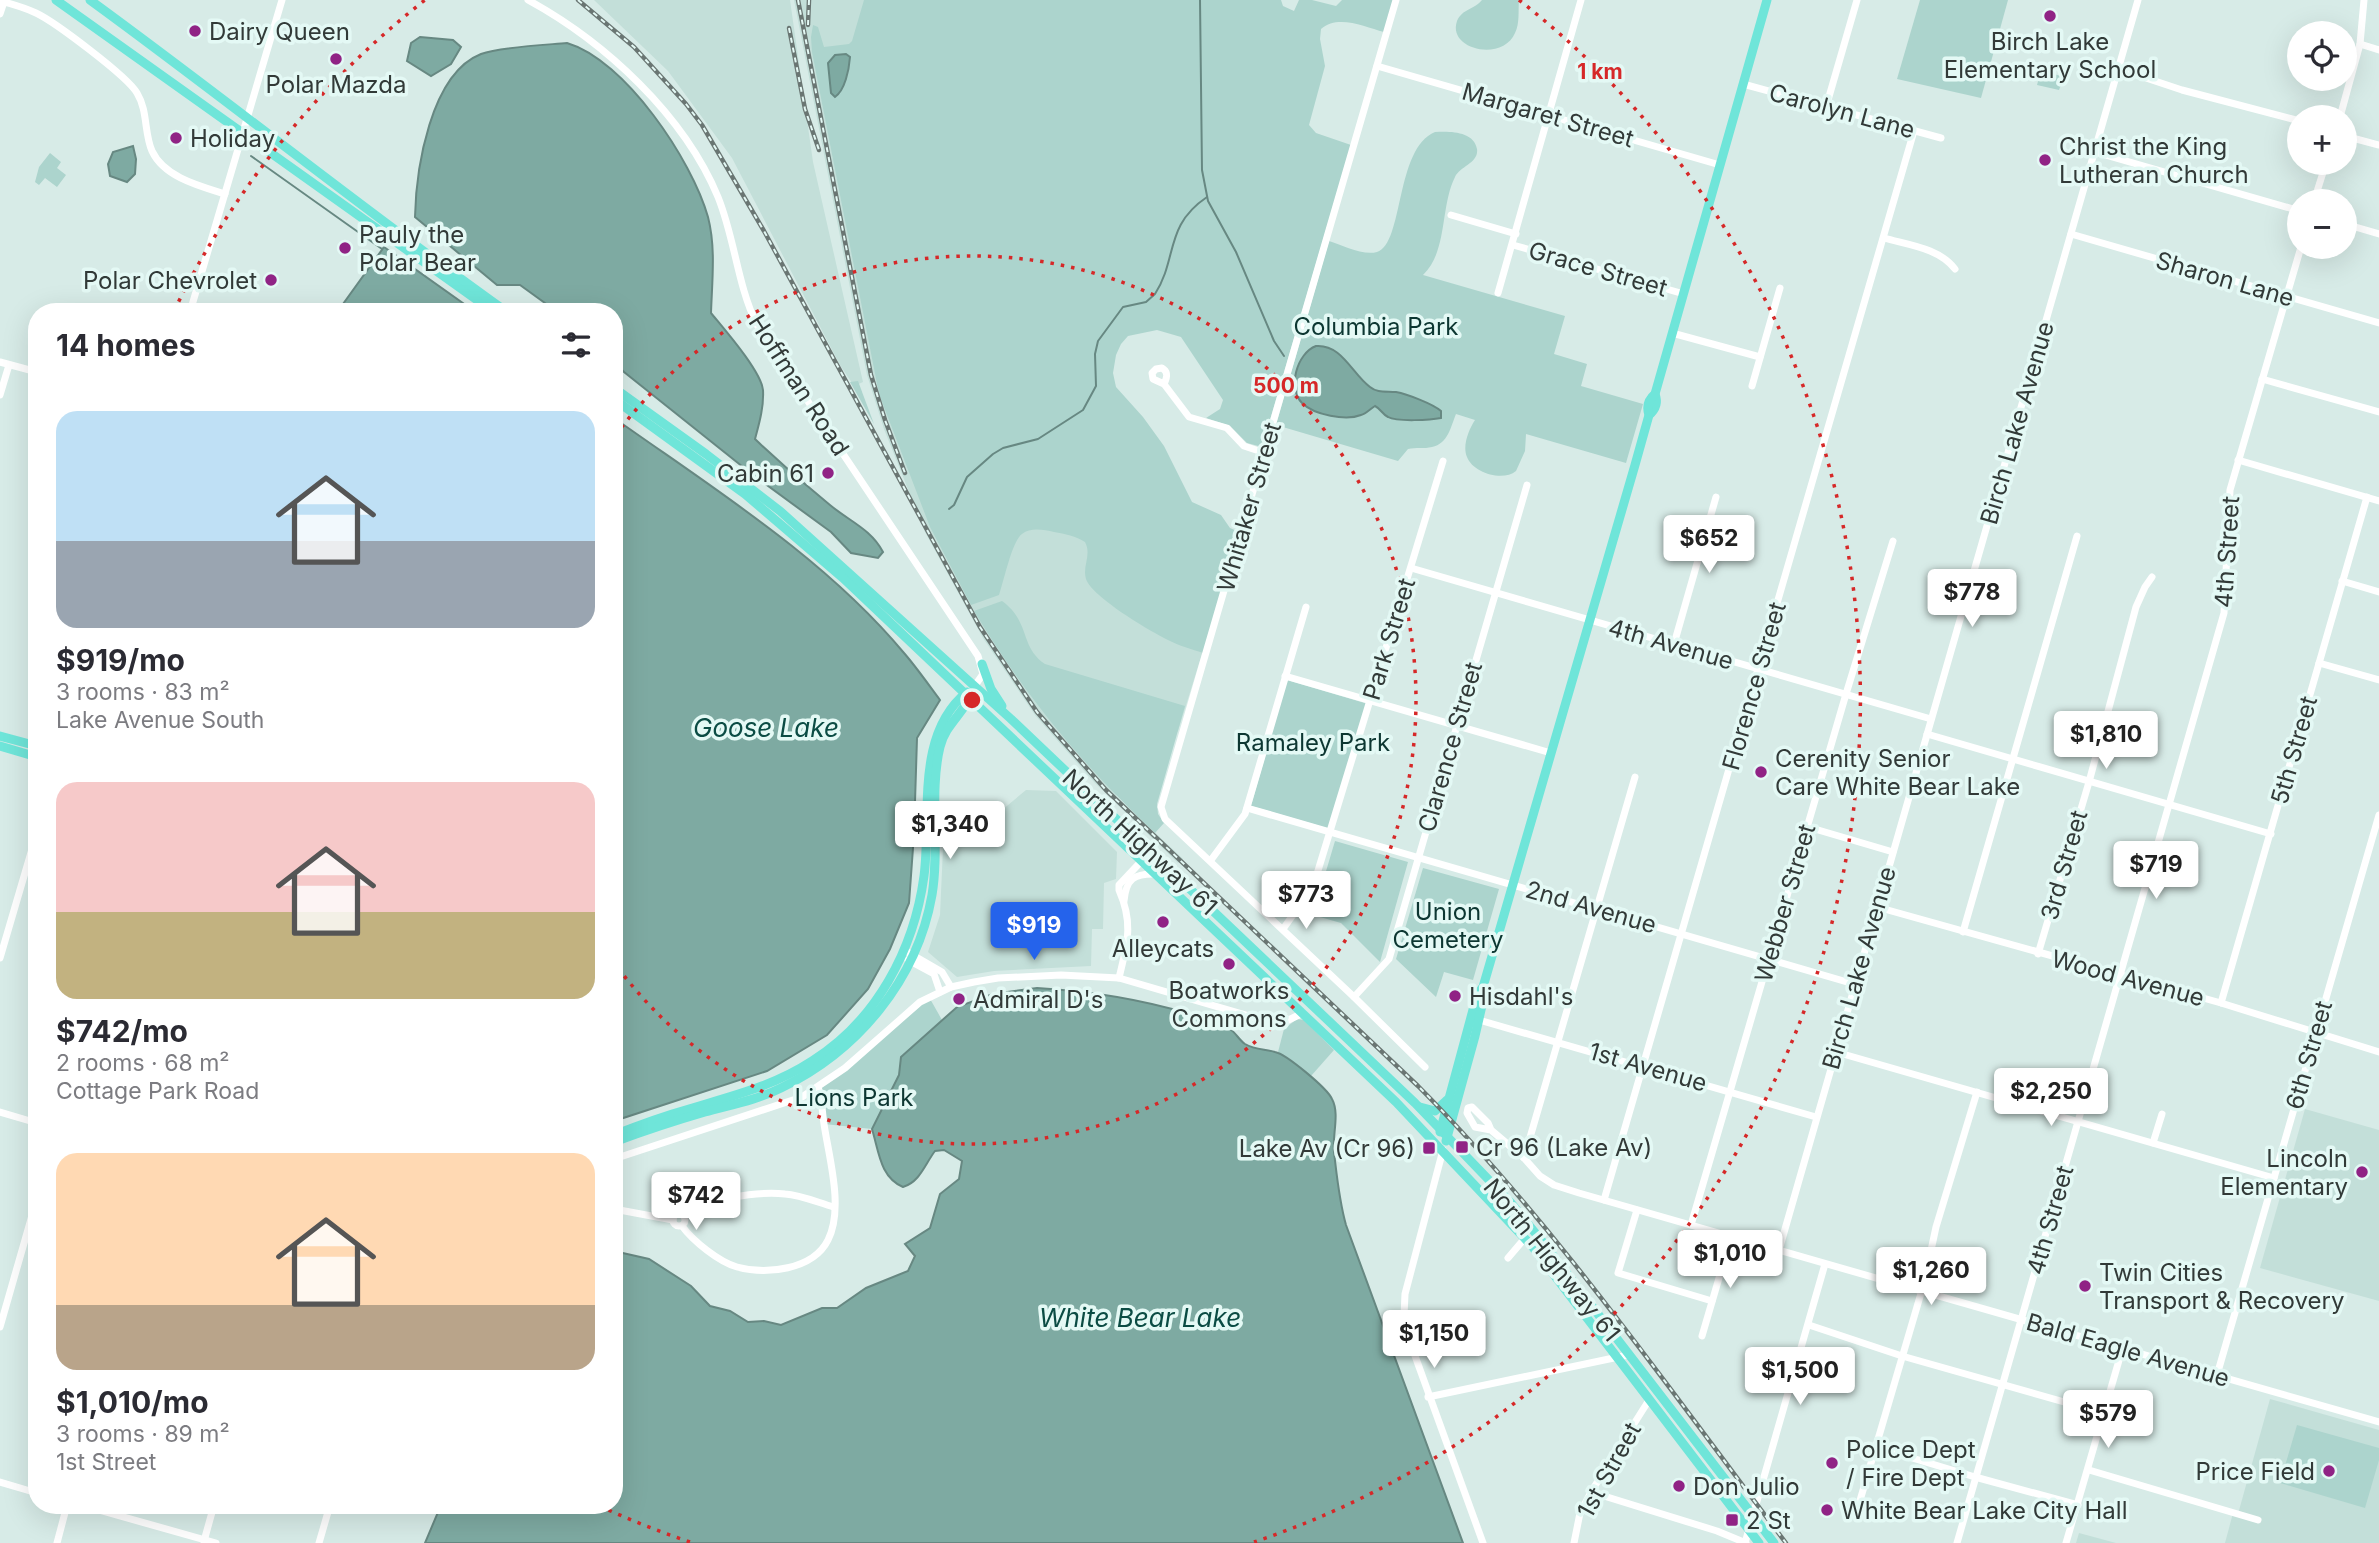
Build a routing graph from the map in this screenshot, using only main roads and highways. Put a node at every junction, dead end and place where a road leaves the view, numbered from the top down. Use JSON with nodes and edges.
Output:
{"nodes":[{"id":1,"x":56,"y":0,"type":"edge"},
{"id":2,"x":90,"y":0,"type":"edge"},
{"id":3,"x":1767,"y":0,"type":"edge"},
{"id":4,"x":481,"y":303,"type":"edge"},
{"id":5,"x":495,"y":303,"type":"edge"},
{"id":6,"x":623,"y":394,"type":"edge"},
{"id":7,"x":623,"y":406,"type":"edge"},
{"id":8,"x":982,"y":664,"type":"road end"},
{"id":9,"x":974,"y":687,"type":"junction"},
{"id":10,"x":967,"y":696,"type":"junction"},
{"id":11,"x":1011,"y":719,"type":"junction"},
{"id":12,"x":0,"y":736,"type":"edge"},
{"id":13,"x":28,"y":744,"type":"edge"},
{"id":14,"x":0,"y":746,"type":"edge"},
{"id":15,"x":28,"y":754,"type":"edge"},
{"id":16,"x":1483,"y":987,"type":"junction"},
{"id":17,"x":1449,"y":1097,"type":"junction"},
{"id":18,"x":1415,"y":1104,"type":"junction"},
{"id":19,"x":623,"y":1132,"type":"edge"},
{"id":20,"x":1443,"y":1133,"type":"junction"},
{"id":21,"x":623,"y":1139,"type":"edge"},
{"id":22,"x":1440,"y":1147,"type":"junction"},
{"id":23,"x":1759,"y":1543,"type":"edge"},
{"id":24,"x":1774,"y":1543,"type":"edge"}],
"edges":[{"from":1,"to":4,"type":"main road"},
{"from":2,"to":5,"type":"main road"},
{"from":3,"to":16,"type":"main road"},
{"from":6,"to":9,"type":"main road","name":"North Highway 61"},
{"from":7,"to":10,"type":"main road","name":"North Highway 61"},
{"from":8,"to":11,"type":"main road"},
{"from":9,"to":10,"type":"main road"},
{"from":9,"to":11,"type":"main road","name":"North Highway 61"},
{"from":10,"to":19,"type":"main road"},
{"from":10,"to":21,"type":"main road"},
{"from":10,"to":22,"type":"main road","name":"North Highway 61"},
{"from":11,"to":18,"type":"main road","name":"North Highway 61"},
{"from":12,"to":13,"type":"main road"},
{"from":14,"to":15,"type":"main road"},
{"from":16,"to":17,"type":"main road"},
{"from":16,"to":20,"type":"main road"},
{"from":17,"to":18,"type":"main road"},
{"from":17,"to":20,"type":"main road"},
{"from":18,"to":20,"type":"main road","name":"North Highway 61"},
{"from":20,"to":22,"type":"main road"},
{"from":20,"to":24,"type":"main road","name":"North Highway 61"},
{"from":22,"to":23,"type":"main road","name":"North Highway 61"}]}
